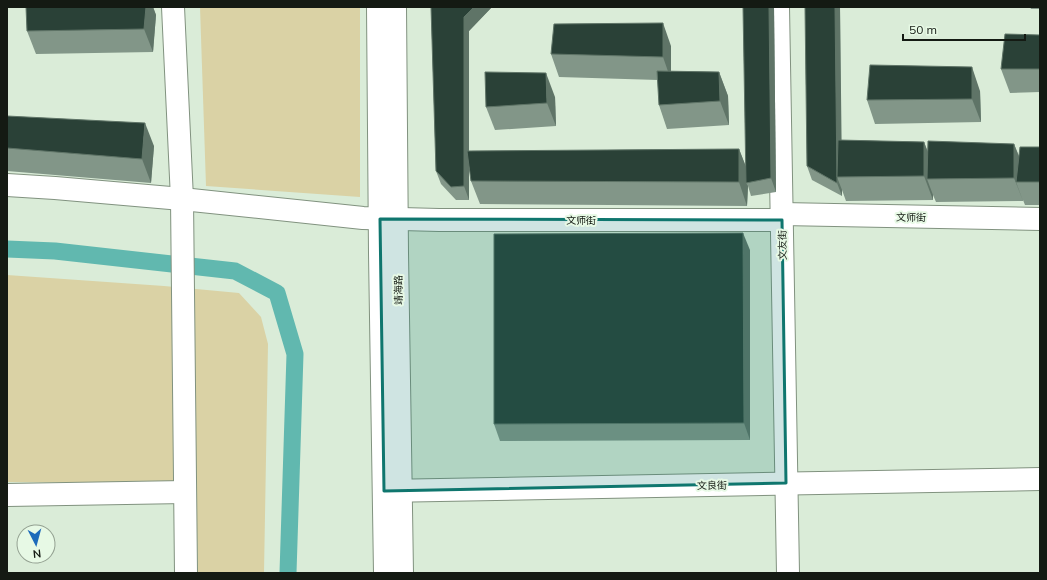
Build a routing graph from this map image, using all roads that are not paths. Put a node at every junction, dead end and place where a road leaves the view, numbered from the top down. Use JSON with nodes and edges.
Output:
{"nodes":[{"id":1,"x":173,"y":7,"type":"edge"},
{"id":2,"x":378,"y":7,"type":"edge"},
{"id":3,"x":395,"y":7,"type":"edge"},
{"id":4,"x":778,"y":7,"type":"edge"},
{"id":5,"x":7,"y":185,"type":"edge"},
{"id":6,"x":182,"y":200,"type":"junction"},
{"id":7,"x":782,"y":217,"type":"junction"},
{"id":8,"x":389,"y":219,"type":"junction"},
{"id":9,"x":1040,"y":219,"type":"edge"},
{"id":10,"x":1040,"y":479,"type":"edge"},
{"id":11,"x":786,"y":484,"type":"junction"},
{"id":12,"x":392,"y":491,"type":"junction"},
{"id":13,"x":185,"y":492,"type":"junction"},
{"id":14,"x":7,"y":495,"type":"edge"},
{"id":15,"x":186,"y":573,"type":"edge"},
{"id":16,"x":385,"y":573,"type":"edge"},
{"id":17,"x":402,"y":573,"type":"edge"},
{"id":18,"x":788,"y":573,"type":"edge"}],
"edges":[{"from":1,"to":6,"type":"street"},
{"from":2,"to":8,"type":"street","name":"靖海路"},
{"from":3,"to":8,"type":"street","name":"靖海路"},
{"from":4,"to":7,"type":"street","name":"文友街"},
{"from":5,"to":6,"type":"street","name":"文师街"},
{"from":6,"to":8,"type":"street","name":"文师街"},
{"from":6,"to":13,"type":"street"},
{"from":7,"to":8,"type":"street","name":"文师街"},
{"from":7,"to":9,"type":"street","name":"文师街"},
{"from":7,"to":11,"type":"street","name":"文友街"},
{"from":8,"to":12,"type":"street","name":"靖海路"},
{"from":10,"to":11,"type":"street","name":"文良街"},
{"from":11,"to":12,"type":"street","name":"文良街"},
{"from":11,"to":18,"type":"street","name":"文友街"},
{"from":12,"to":16,"type":"street","name":"靖海路"},
{"from":12,"to":17,"type":"street","name":"靖海路"},
{"from":13,"to":14,"type":"street"},
{"from":13,"to":15,"type":"street"}]}
